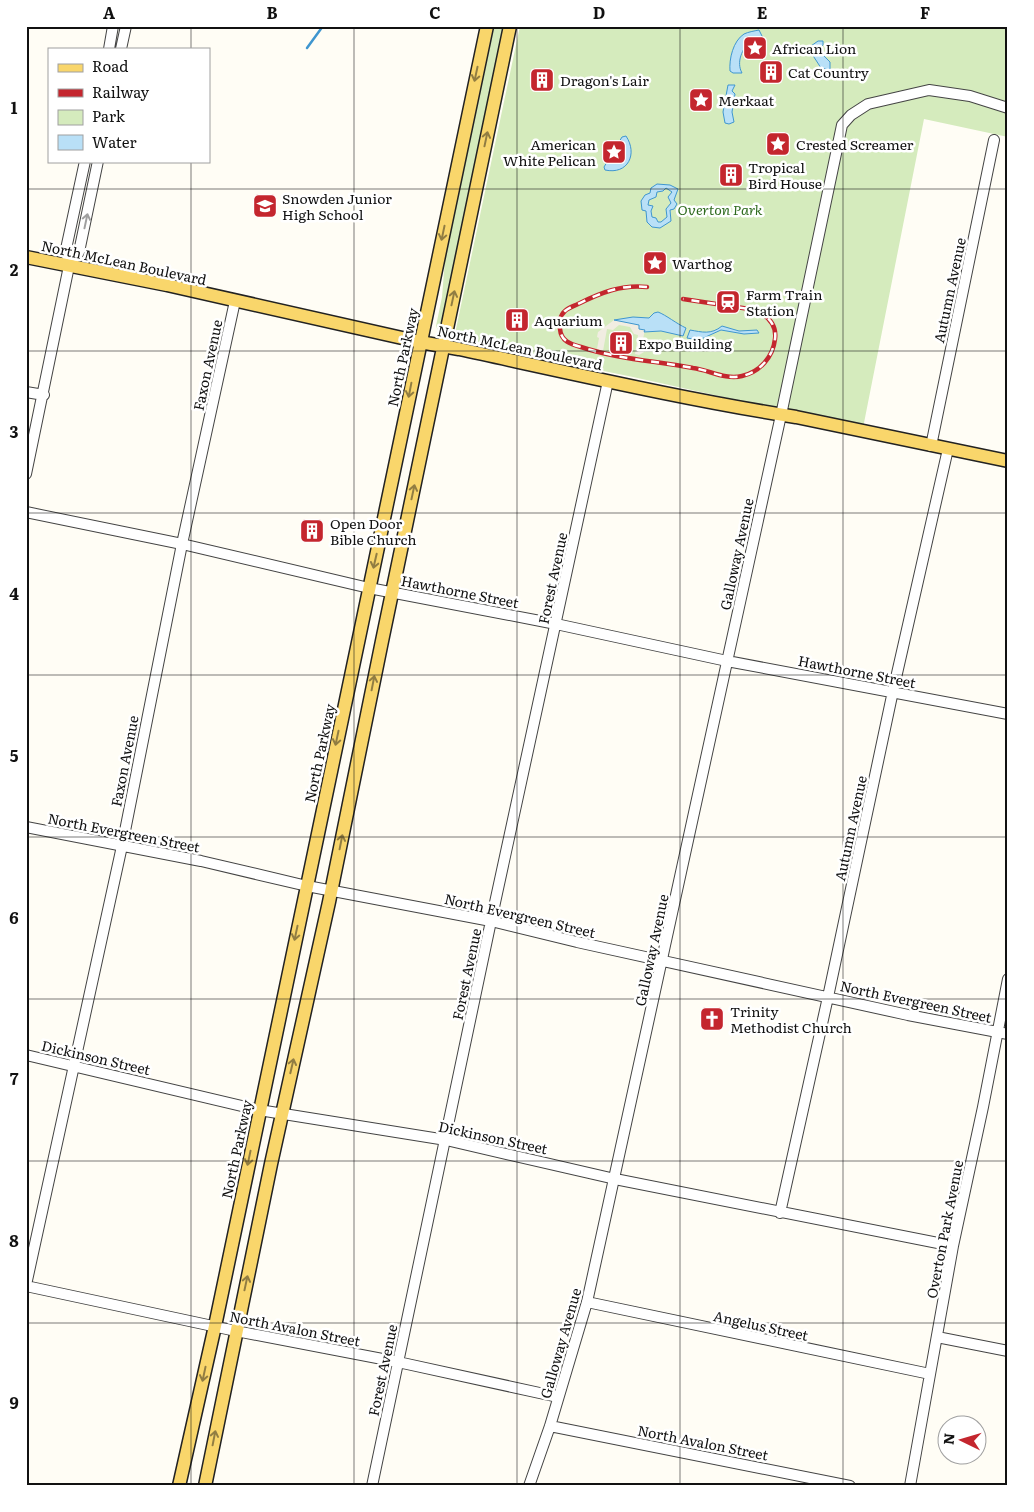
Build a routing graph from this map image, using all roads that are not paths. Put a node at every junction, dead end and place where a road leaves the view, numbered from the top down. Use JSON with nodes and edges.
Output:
{"nodes":[{"id":1,"x":113,"y":26,"type":"edge"},
{"id":2,"x":126,"y":26,"type":"edge"},
{"id":3,"x":486,"y":26,"type":"edge"},
{"id":4,"x":510,"y":26,"type":"edge"},
{"id":5,"x":108,"y":48,"type":"edge"},
{"id":6,"x":121,"y":48,"type":"edge"},
{"id":7,"x":1008,"y":108,"type":"edge"},
{"id":8,"x":994,"y":140,"type":"dead end"},
{"id":9,"x":85,"y":162,"type":"edge"},
{"id":10,"x":98,"y":162,"type":"edge"},
{"id":11,"x":26,"y":257,"type":"edge"},
{"id":12,"x":70,"y":266,"type":"junction"},
{"id":13,"x":235,"y":301,"type":"junction"},
{"id":14,"x":420,"y":342,"type":"junction"},
{"id":15,"x":444,"y":346,"type":"junction"},
{"id":16,"x":608,"y":381,"type":"junction"},
{"id":17,"x":26,"y":392,"type":"edge"},
{"id":18,"x":44,"y":395,"type":"junction"},
{"id":19,"x":781,"y":415,"type":"junction"},
{"id":20,"x":931,"y":446,"type":"junction"},
{"id":21,"x":948,"y":449,"type":"junction"},
{"id":22,"x":1008,"y":461,"type":"edge"},
{"id":23,"x":26,"y":474,"type":"edge"},
{"id":24,"x":26,"y":512,"type":"edge"},
{"id":25,"x":182,"y":544,"type":"junction"},
{"id":26,"x":368,"y":588,"type":"junction"},
{"id":27,"x":392,"y":591,"type":"junction"},
{"id":28,"x":556,"y":624,"type":"junction"},
{"id":29,"x":728,"y":661,"type":"junction"},
{"id":30,"x":893,"y":691,"type":"junction"},
{"id":31,"x":1008,"y":714,"type":"edge"},
{"id":32,"x":26,"y":827,"type":"edge"},
{"id":33,"x":122,"y":846,"type":"junction"},
{"id":34,"x":307,"y":886,"type":"junction"},
{"id":35,"x":332,"y":890,"type":"junction"},
{"id":36,"x":491,"y":921,"type":"junction"},
{"id":37,"x":662,"y":961,"type":"junction"},
{"id":38,"x":1008,"y":979,"type":"edge"},
{"id":39,"x":828,"y":997,"type":"junction"},
{"id":40,"x":997,"y":1032,"type":"junction"},
{"id":41,"x":1008,"y":1034,"type":"edge"},
{"id":42,"x":26,"y":1055,"type":"edge"},
{"id":43,"x":73,"y":1066,"type":"junction"},
{"id":44,"x":259,"y":1110,"type":"junction"},
{"id":45,"x":282,"y":1114,"type":"junction"},
{"id":46,"x":446,"y":1140,"type":"junction"},
{"id":47,"x":615,"y":1179,"type":"junction"},
{"id":48,"x":780,"y":1213,"type":"junction"},
{"id":49,"x":953,"y":1246,"type":"junction"},
{"id":50,"x":26,"y":1286,"type":"edge"},
{"id":51,"x":587,"y":1302,"type":"junction"},
{"id":52,"x":215,"y":1326,"type":"junction"},
{"id":53,"x":236,"y":1331,"type":"junction"},
{"id":54,"x":937,"y":1337,"type":"junction"},
{"id":55,"x":1008,"y":1351,"type":"edge"},
{"id":56,"x":398,"y":1362,"type":"junction"},
{"id":57,"x":930,"y":1374,"type":"junction"},
{"id":58,"x":558,"y":1397,"type":"junction"},
{"id":59,"x":550,"y":1426,"type":"junction"},
{"id":60,"x":179,"y":1486,"type":"edge"},
{"id":61,"x":205,"y":1486,"type":"edge"},
{"id":62,"x":372,"y":1486,"type":"edge"},
{"id":63,"x":529,"y":1486,"type":"edge"},
{"id":64,"x":850,"y":1486,"type":"edge"},
{"id":65,"x":910,"y":1486,"type":"edge"}],
"edges":[{"from":1,"to":5,"type":"street"},
{"from":2,"to":6,"type":"street"},
{"from":3,"to":14,"type":"main road","name":"North Parkway","one_way":true},
{"from":15,"to":4,"type":"main road","one_way":true},
{"from":7,"to":19,"type":"street","name":"Galloway Avenue"},
{"from":8,"to":20,"type":"street","name":"Autumn Avenue"},
{"from":9,"to":12,"type":"street"},
{"from":12,"to":10,"type":"street","one_way":true},
{"from":11,"to":12,"type":"main road","name":"North McLean Boulevard"},
{"from":12,"to":13,"type":"main road","name":"North McLean Boulevard"},
{"from":12,"to":18,"type":"street"},
{"from":13,"to":14,"type":"main road","name":"North McLean Boulevard"},
{"from":13,"to":25,"type":"street","name":"Faxon Avenue"},
{"from":14,"to":15,"type":"main road","name":"North McLean Boulevard"},
{"from":14,"to":26,"type":"main road","name":"North Parkway","one_way":true},
{"from":15,"to":16,"type":"main road","name":"North McLean Boulevard"},
{"from":27,"to":15,"type":"main road","one_way":true},
{"from":16,"to":19,"type":"main road","name":"North McLean Boulevard"},
{"from":16,"to":28,"type":"street","name":"Forest Avenue"},
{"from":17,"to":18,"type":"street"},
{"from":18,"to":23,"type":"street"},
{"from":19,"to":20,"type":"main road","name":"North McLean Boulevard"},
{"from":19,"to":29,"type":"street","name":"Galloway Avenue"},
{"from":20,"to":21,"type":"main road","name":"North McLean Boulevard"},
{"from":21,"to":22,"type":"main road","name":"North McLean Boulevard"},
{"from":21,"to":30,"type":"street","name":"Autumn Avenue"},
{"from":24,"to":25,"type":"street","name":"Hawthorne Street"},
{"from":25,"to":26,"type":"street","name":"Hawthorne Street"},
{"from":25,"to":33,"type":"street","name":"Faxon Avenue"},
{"from":26,"to":27,"type":"street","name":"Hawthorne Street"},
{"from":26,"to":34,"type":"main road","name":"North Parkway","one_way":true},
{"from":27,"to":28,"type":"street","name":"Hawthorne Street"},
{"from":35,"to":27,"type":"main road","one_way":true},
{"from":28,"to":29,"type":"street","name":"Hawthorne Street"},
{"from":28,"to":36,"type":"street","name":"Forest Avenue"},
{"from":29,"to":30,"type":"street","name":"Hawthorne Street"},
{"from":29,"to":37,"type":"street","name":"Galloway Avenue"},
{"from":30,"to":31,"type":"street","name":"Hawthorne Street"},
{"from":30,"to":39,"type":"street","name":"Autumn Avenue"},
{"from":32,"to":33,"type":"street","name":"North Evergreen Street"},
{"from":33,"to":34,"type":"street","name":"North Evergreen Street"},
{"from":33,"to":43,"type":"street","name":"Faxon Avenue"},
{"from":34,"to":35,"type":"street","name":"North Evergreen Street"},
{"from":34,"to":44,"type":"main road","name":"North Parkway","one_way":true},
{"from":35,"to":36,"type":"street","name":"North Evergreen Street"},
{"from":45,"to":35,"type":"main road","one_way":true},
{"from":36,"to":37,"type":"street","name":"North Evergreen Street"},
{"from":36,"to":46,"type":"street","name":"Forest Avenue"},
{"from":37,"to":39,"type":"street","name":"North Evergreen Street"},
{"from":37,"to":47,"type":"street","name":"Galloway Avenue"},
{"from":38,"to":40,"type":"street","name":"Overton Park Avenue"},
{"from":39,"to":40,"type":"street","name":"North Evergreen Street"},
{"from":39,"to":48,"type":"street","name":"Autumn Avenue"},
{"from":40,"to":41,"type":"street","name":"North Evergreen Street"},
{"from":40,"to":49,"type":"street","name":"Overton Park Avenue"},
{"from":42,"to":43,"type":"street","name":"Dickinson Street"},
{"from":43,"to":44,"type":"street","name":"Dickinson Street"},
{"from":43,"to":50,"type":"street","name":"Faxon Avenue"},
{"from":44,"to":45,"type":"street","name":"Dickinson Street"},
{"from":44,"to":52,"type":"main road","name":"North Parkway","one_way":true},
{"from":45,"to":46,"type":"street","name":"Dickinson Street"},
{"from":53,"to":45,"type":"main road","one_way":true},
{"from":46,"to":47,"type":"street","name":"Dickinson Street"},
{"from":46,"to":56,"type":"street","name":"Forest Avenue"},
{"from":47,"to":48,"type":"street","name":"Dickinson Street"},
{"from":47,"to":51,"type":"street","name":"Galloway Avenue"},
{"from":48,"to":49,"type":"street","name":"Dickinson Street"},
{"from":49,"to":54,"type":"street","name":"Overton Park Avenue"},
{"from":50,"to":52,"type":"street","name":"North Avalon Street"},
{"from":51,"to":57,"type":"street","name":"Angelus Street"},
{"from":51,"to":58,"type":"street","name":"Galloway Avenue"},
{"from":52,"to":53,"type":"street","name":"North Avalon Street"},
{"from":52,"to":60,"type":"main road","name":"North Parkway","one_way":true},
{"from":53,"to":56,"type":"street","name":"North Avalon Street"},
{"from":61,"to":53,"type":"main road","one_way":true},
{"from":54,"to":55,"type":"street"},
{"from":54,"to":57,"type":"street","name":"Overton Park Avenue"},
{"from":56,"to":58,"type":"street","name":"North Avalon Street"},
{"from":56,"to":62,"type":"street","name":"Forest Avenue"},
{"from":57,"to":65,"type":"street","name":"Overton Park Avenue"},
{"from":58,"to":59,"type":"street","name":"Galloway Avenue"},
{"from":59,"to":63,"type":"street","name":"Galloway Avenue"},
{"from":59,"to":64,"type":"street","name":"North Avalon Street"}]}
